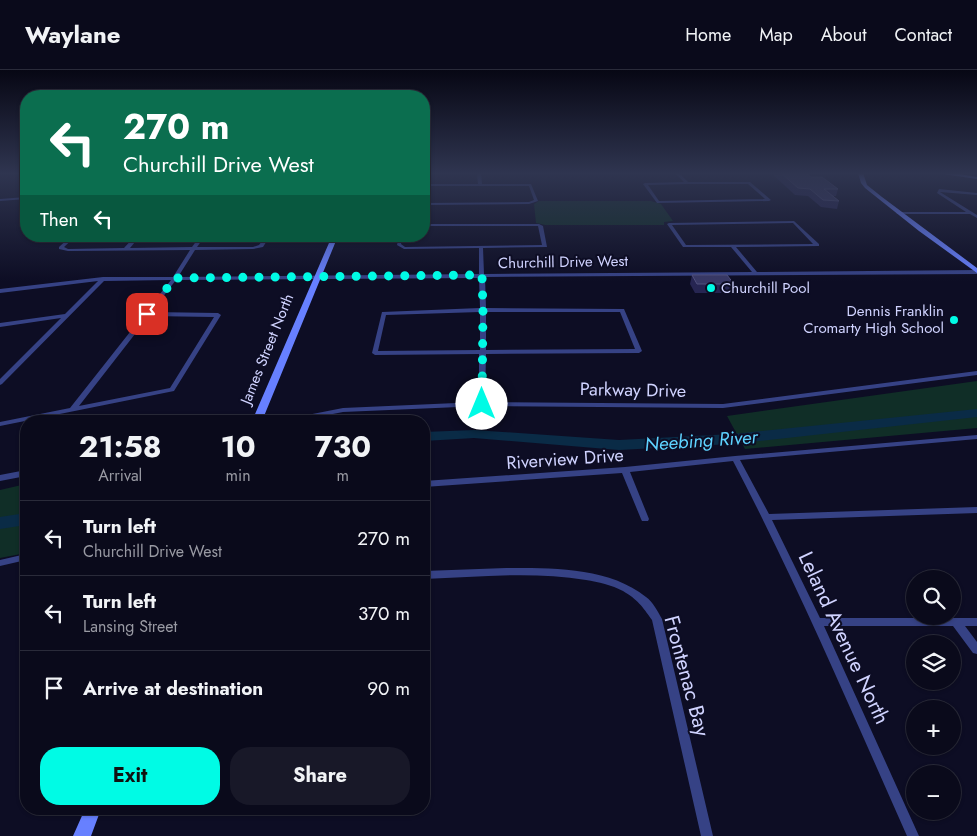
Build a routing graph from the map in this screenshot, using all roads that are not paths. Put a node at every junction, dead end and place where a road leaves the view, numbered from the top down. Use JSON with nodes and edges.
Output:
{"nodes":[{"id":1,"x":893,"y":209,"type":"edge"},
{"id":2,"x":964,"y":209,"type":"edge"},
{"id":3,"x":898,"y":213,"type":"junction"},
{"id":4,"x":971,"y":213,"type":"junction"},
{"id":5,"x":977,"y":216,"type":"edge"},
{"id":6,"x":430,"y":225,"type":"edge"},
{"id":7,"x":68,"y":242,"type":"edge"},
{"id":8,"x":132,"y":242,"type":"edge"},
{"id":9,"x":197,"y":242,"type":"edge"},
{"id":10,"x":264,"y":242,"type":"edge"},
{"id":11,"x":332,"y":242,"type":"edge"},
{"id":12,"x":400,"y":242,"type":"edge"},
{"id":13,"x":733,"y":246,"type":"junction"},
{"id":14,"x":481,"y":247,"type":"junction"},
{"id":15,"x":126,"y":249,"type":"junction"},
{"id":16,"x":192,"y":249,"type":"junction"},
{"id":17,"x":977,"y":271,"type":"edge"},
{"id":18,"x":755,"y":273,"type":"junction"},
{"id":19,"x":482,"y":275,"type":"junction"},
{"id":20,"x":317,"y":277,"type":"junction"},
{"id":21,"x":175,"y":278,"type":"junction"},
{"id":22,"x":103,"y":279,"type":"junction"},
{"id":23,"x":0,"y":292,"type":"edge"},
{"id":24,"x":483,"y":310,"type":"junction"},
{"id":25,"x":147,"y":314,"type":"junction"},
{"id":26,"x":65,"y":316,"type":"junction"},
{"id":27,"x":0,"y":325,"type":"edge"},
{"id":28,"x":482,"y":352,"type":"junction"},
{"id":29,"x":977,"y":372,"type":"edge"},
{"id":30,"x":0,"y":383,"type":"edge"},
{"id":31,"x":482,"y":404,"type":"junction"},
{"id":32,"x":73,"y":409,"type":"junction"},
{"id":33,"x":44,"y":415,"type":"edge"},
{"id":34,"x":260,"y":415,"type":"edge"},
{"id":35,"x":318,"y":415,"type":"edge"},
{"id":36,"x":20,"y":420,"type":"edge"},
{"id":37,"x":0,"y":424,"type":"edge"},
{"id":38,"x":977,"y":437,"type":"edge"},
{"id":39,"x":735,"y":458,"type":"junction"},
{"id":40,"x":625,"y":470,"type":"junction"},
{"id":41,"x":20,"y":473,"type":"edge"},
{"id":42,"x":0,"y":478,"type":"edge"},
{"id":43,"x":430,"y":484,"type":"edge"},
{"id":44,"x":977,"y":510,"type":"edge"},
{"id":45,"x":767,"y":517,"type":"junction"},
{"id":46,"x":645,"y":519,"type":"dead end"},
{"id":47,"x":20,"y":558,"type":"edge"},
{"id":48,"x":0,"y":563,"type":"edge"},
{"id":49,"x":430,"y":575,"type":"edge"},
{"id":50,"x":817,"y":622,"type":"junction"},
{"id":51,"x":906,"y":622,"type":"edge"},
{"id":52,"x":961,"y":622,"type":"edge"},
{"id":53,"x":977,"y":622,"type":"edge"},
{"id":54,"x":958,"y":625,"type":"edge"},
{"id":55,"x":977,"y":650,"type":"edge"},
{"id":56,"x":91,"y":815,"type":"edge"},
{"id":57,"x":82,"y":836,"type":"edge"},
{"id":58,"x":707,"y":836,"type":"edge"},
{"id":59,"x":913,"y":836,"type":"edge"}],
"edges":[{"from":1,"to":3,"type":"street"},
{"from":2,"to":4,"type":"street"},
{"from":3,"to":4,"type":"street"},
{"from":3,"to":17,"type":"street"},
{"from":4,"to":5,"type":"street"},
{"from":6,"to":14,"type":"street"},
{"from":7,"to":15,"type":"street"},
{"from":8,"to":15,"type":"street"},
{"from":9,"to":16,"type":"street"},
{"from":10,"to":16,"type":"street"},
{"from":11,"to":20,"type":"street","name":"James Street North"},
{"from":12,"to":14,"type":"street"},
{"from":13,"to":13,"type":"street"},
{"from":13,"to":18,"type":"street"},
{"from":14,"to":19,"type":"street"},
{"from":15,"to":16,"type":"street"},
{"from":16,"to":21,"type":"street"},
{"from":17,"to":18,"type":"street","name":"Churchill Drive West"},
{"from":18,"to":19,"type":"street","name":"Churchill Drive West"},
{"from":19,"to":20,"type":"street","name":"Churchill Drive West"},
{"from":19,"to":24,"type":"street"},
{"from":20,"to":21,"type":"street","name":"Churchill Drive West"},
{"from":20,"to":34,"type":"street","name":"James Street North"},
{"from":21,"to":22,"type":"street","name":"Churchill Drive West"},
{"from":21,"to":25,"type":"street"},
{"from":22,"to":23,"type":"street","name":"Churchill Drive West"},
{"from":22,"to":26,"type":"street"},
{"from":24,"to":28,"type":"street"},
{"from":24,"to":28,"type":"street"},
{"from":24,"to":28,"type":"street"},
{"from":25,"to":32,"type":"street"},
{"from":25,"to":32,"type":"street"},
{"from":26,"to":27,"type":"street"},
{"from":26,"to":30,"type":"street"},
{"from":28,"to":31,"type":"street"},
{"from":29,"to":31,"type":"street","name":"Parkway Drive"},
{"from":31,"to":35,"type":"street","name":"Parkway Drive"},
{"from":32,"to":33,"type":"street"},
{"from":36,"to":37,"type":"street"},
{"from":38,"to":39,"type":"street","name":"Riverview Drive"},
{"from":39,"to":40,"type":"street","name":"Riverview Drive"},
{"from":39,"to":45,"type":"street","name":"Leland Avenue North"},
{"from":40,"to":43,"type":"street","name":"Riverview Drive"},
{"from":40,"to":46,"type":"street"},
{"from":41,"to":42,"type":"street"},
{"from":44,"to":45,"type":"street"},
{"from":45,"to":50,"type":"street","name":"Leland Avenue North"},
{"from":47,"to":48,"type":"street"},
{"from":49,"to":58,"type":"street","name":"Frontenac Bay"},
{"from":50,"to":51,"type":"street"},
{"from":50,"to":59,"type":"street","name":"Leland Avenue North"},
{"from":52,"to":53,"type":"street"},
{"from":54,"to":55,"type":"street"},
{"from":56,"to":57,"type":"street"}]}
